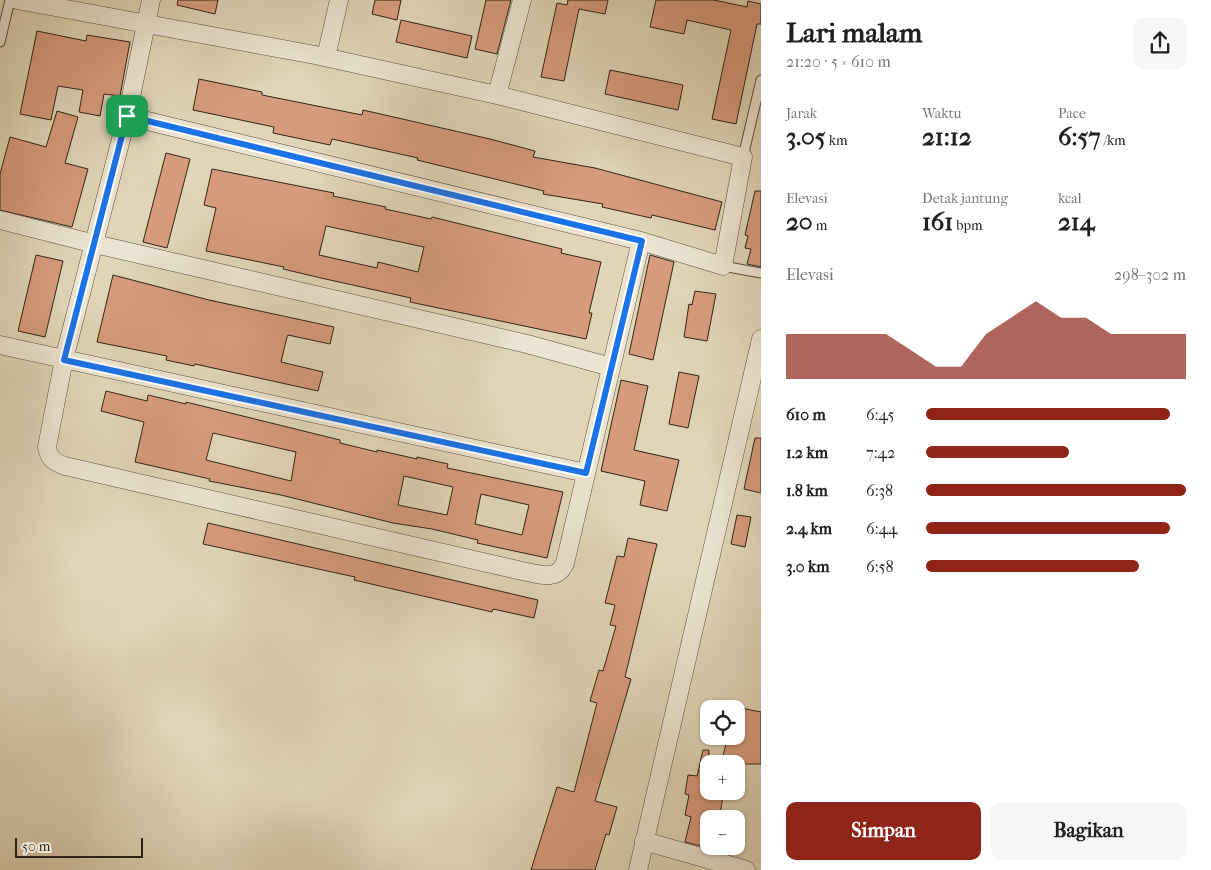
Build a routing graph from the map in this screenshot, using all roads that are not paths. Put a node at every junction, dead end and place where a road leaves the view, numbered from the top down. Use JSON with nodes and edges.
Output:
{"nodes":[{"id":1,"x":10,"y":0,"type":"edge"},
{"id":2,"x":17,"y":0,"type":"edge"},
{"id":3,"x":152,"y":0,"type":"edge"},
{"id":4,"x":339,"y":0,"type":"edge"},
{"id":5,"x":522,"y":0,"type":"edge"},
{"id":6,"x":40,"y":2,"type":"edge"},
{"id":7,"x":145,"y":24,"type":"junction"},
{"id":8,"x":0,"y":42,"type":"edge"},
{"id":9,"x":326,"y":57,"type":"junction"},
{"id":10,"x":761,"y":80,"type":"edge"},
{"id":11,"x":498,"y":95,"type":"junction"},
{"id":12,"x":127,"y":116,"type":"junction"},
{"id":13,"x":743,"y":157,"type":"junction"},
{"id":14,"x":0,"y":220,"type":"edge"},
{"id":15,"x":642,"y":241,"type":"junction"},
{"id":16,"x":94,"y":244,"type":"junction"},
{"id":17,"x":723,"y":266,"type":"junction"},
{"id":18,"x":761,"y":273,"type":"edge"},
{"id":19,"x":0,"y":345,"type":"edge"},
{"id":20,"x":760,"y":345,"type":"edge"},
{"id":21,"x":64,"y":360,"type":"junction"},
{"id":22,"x":610,"y":367,"type":"junction"},
{"id":23,"x":586,"y":473,"type":"junction"},
{"id":24,"x":644,"y":841,"type":"junction"},
{"id":25,"x":638,"y":870,"type":"edge"},
{"id":26,"x":746,"y":870,"type":"edge"}],
"edges":[{"from":1,"to":8,"type":"lane"},
{"from":2,"to":6,"type":"street"},
{"from":3,"to":7,"type":"street"},
{"from":4,"to":9,"type":"street"},
{"from":5,"to":11,"type":"street"},
{"from":6,"to":7,"type":"street"},
{"from":7,"to":9,"type":"street"},
{"from":7,"to":12,"type":"street"},
{"from":9,"to":11,"type":"street"},
{"from":10,"to":13,"type":"lane"},
{"from":11,"to":13,"type":"street"},
{"from":12,"to":15,"type":"street"},
{"from":12,"to":16,"type":"street"},
{"from":13,"to":17,"type":"street"},
{"from":14,"to":16,"type":"street"},
{"from":15,"to":17,"type":"street"},
{"from":15,"to":22,"type":"street"},
{"from":16,"to":21,"type":"street"},
{"from":16,"to":22,"type":"street"},
{"from":17,"to":18,"type":"lane"},
{"from":19,"to":21,"type":"street"},
{"from":20,"to":24,"type":"street"},
{"from":21,"to":23,"type":"street"},
{"from":21,"to":23,"type":"street"},
{"from":22,"to":23,"type":"street"},
{"from":24,"to":25,"type":"street"},
{"from":24,"to":26,"type":"street"}]}
